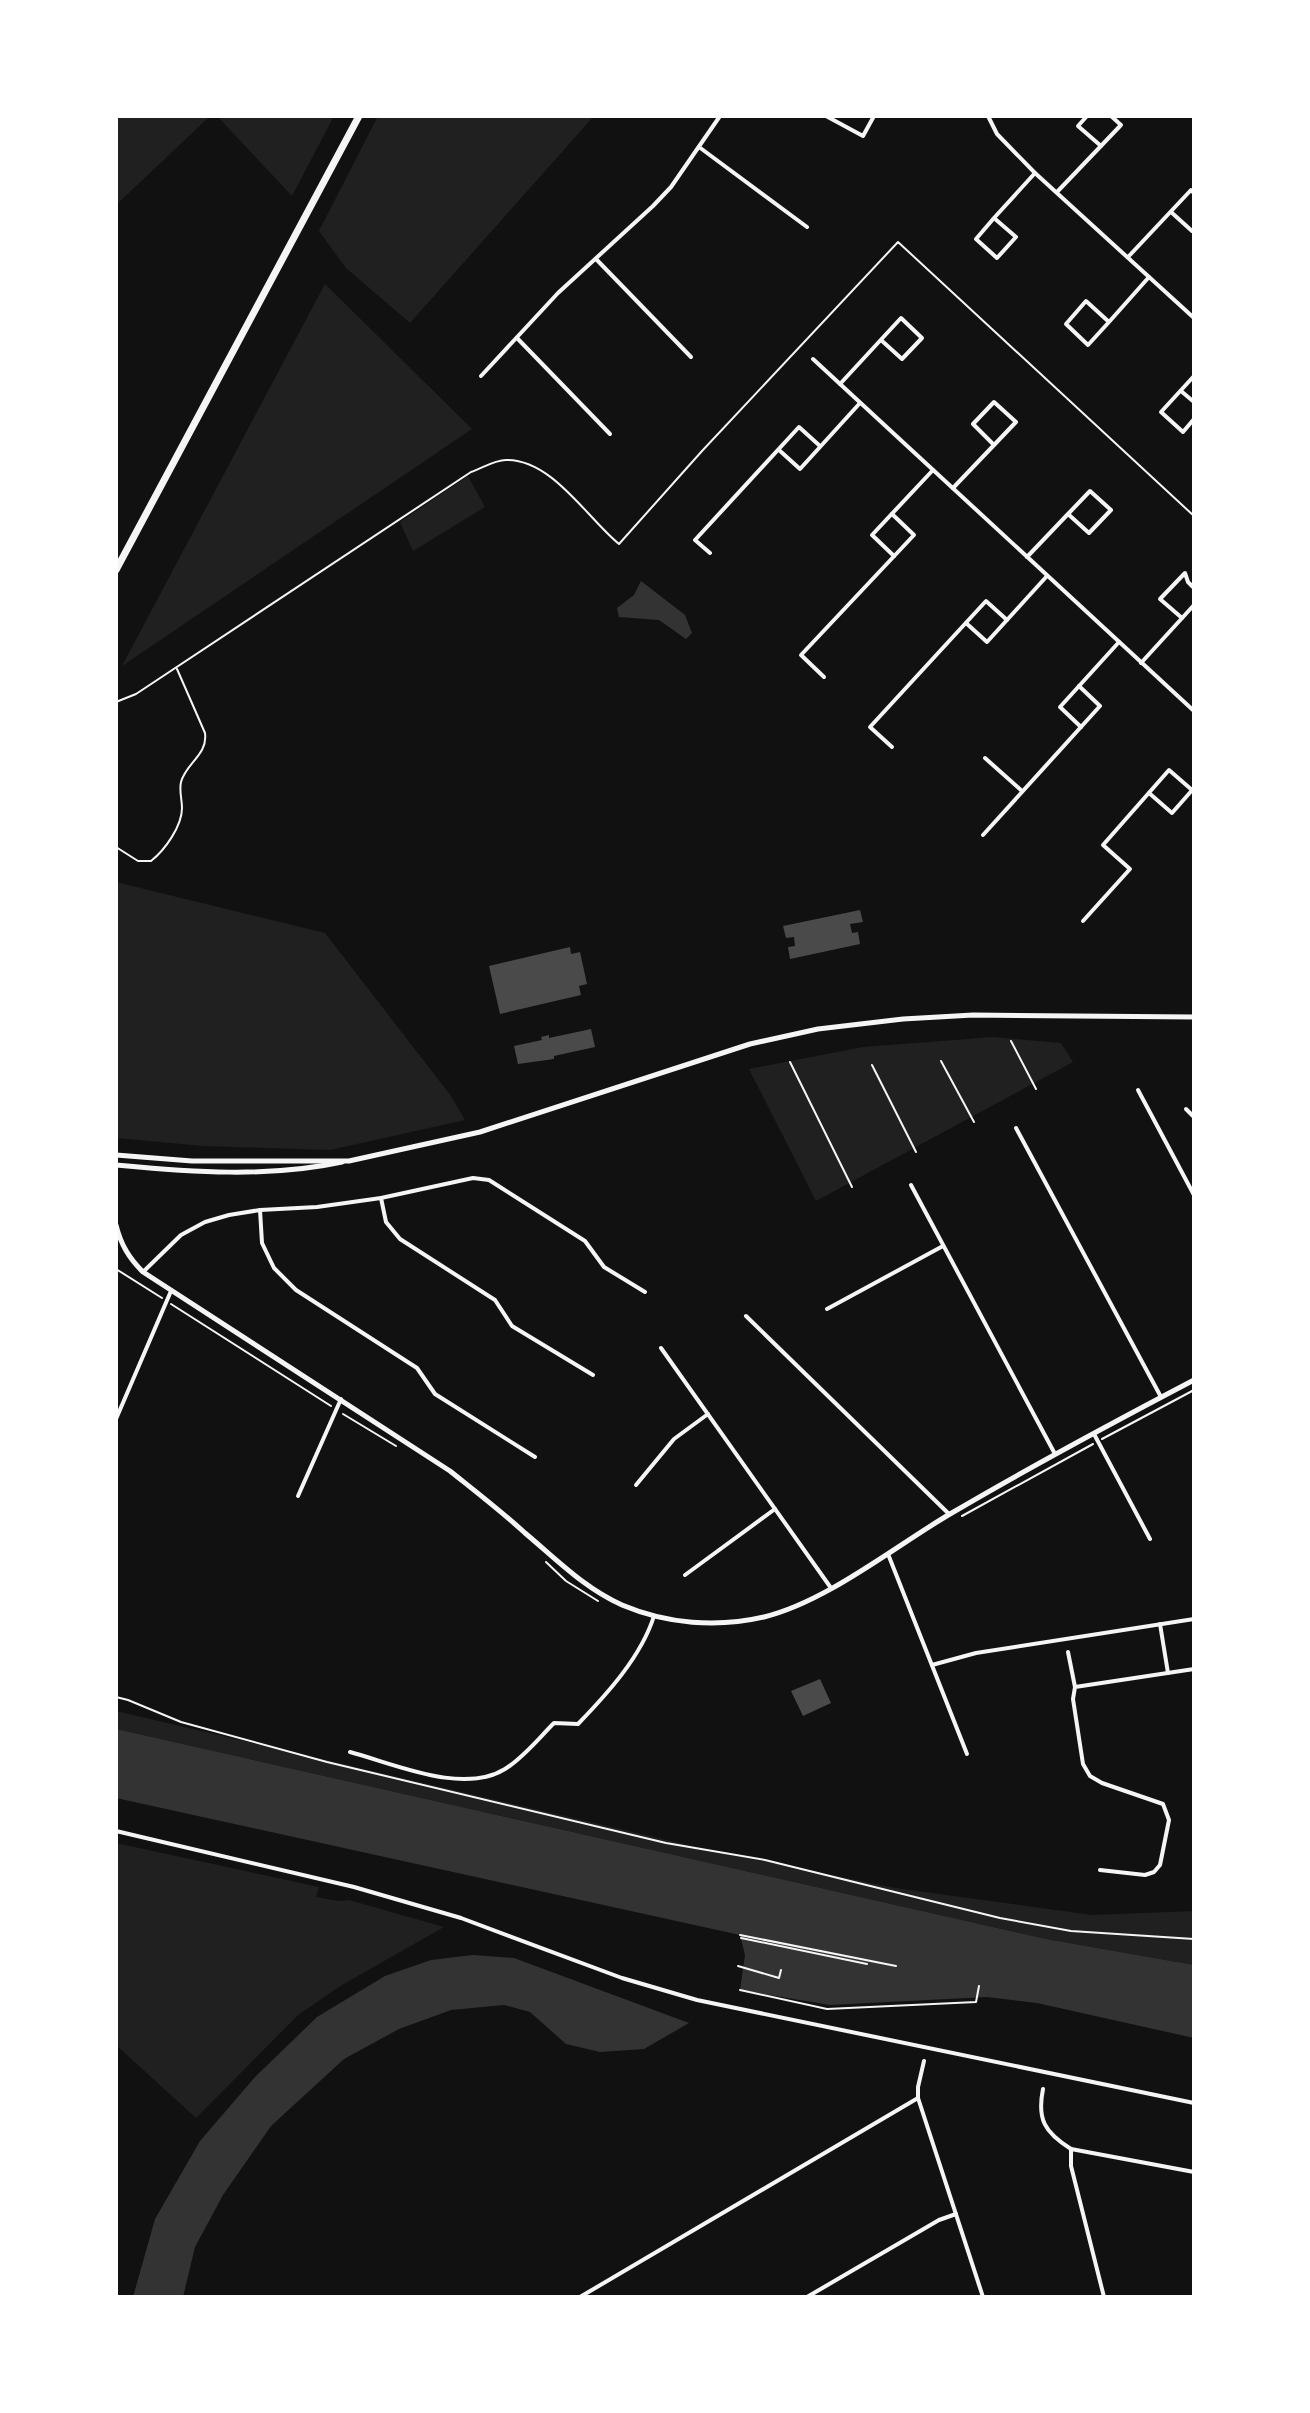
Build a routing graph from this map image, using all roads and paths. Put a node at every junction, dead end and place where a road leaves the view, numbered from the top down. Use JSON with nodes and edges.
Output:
{"nodes":[{"id":1,"x":359,"y":116,"type":"edge"},
{"id":2,"x":720,"y":116,"type":"edge"},
{"id":3,"x":826,"y":116,"type":"edge"},
{"id":4,"x":874,"y":116,"type":"edge"},
{"id":5,"x":988,"y":116,"type":"edge"},
{"id":6,"x":1087,"y":116,"type":"edge"},
{"id":7,"x":1111,"y":116,"type":"edge"},
{"id":8,"x":1101,"y":146,"type":"junction"},
{"id":9,"x":699,"y":147,"type":"junction"},
{"id":10,"x":1035,"y":173,"type":"junction"},
{"id":11,"x":1057,"y":192,"type":"junction"},
{"id":12,"x":1194,"y":193,"type":"edge"},
{"id":13,"x":1171,"y":212,"type":"junction"},
{"id":14,"x":994,"y":218,"type":"junction"},
{"id":15,"x":807,"y":227,"type":"dead end"},
{"id":16,"x":1194,"y":229,"type":"edge"},
{"id":17,"x":1128,"y":257,"type":"junction"},
{"id":18,"x":596,"y":259,"type":"junction"},
{"id":19,"x":1149,"y":277,"type":"junction"},
{"id":20,"x":1194,"y":318,"type":"edge"},
{"id":21,"x":1109,"y":322,"type":"junction"},
{"id":22,"x":517,"y":338,"type":"junction"},
{"id":23,"x":881,"y":340,"type":"junction"},
{"id":24,"x":691,"y":357,"type":"dead end"},
{"id":25,"x":813,"y":359,"type":"dead end"},
{"id":26,"x":481,"y":376,"type":"dead end"},
{"id":27,"x":1194,"y":376,"type":"edge"},
{"id":28,"x":840,"y":384,"type":"junction"},
{"id":29,"x":1181,"y":391,"type":"junction"},
{"id":30,"x":1194,"y":402,"type":"edge"},
{"id":31,"x":860,"y":403,"type":"junction"},
{"id":32,"x":1194,"y":419,"type":"edge"},
{"id":33,"x":610,"y":434,"type":"dead end"},
{"id":34,"x":994,"y":445,"type":"junction"},
{"id":35,"x":820,"y":446,"type":"junction"},
{"id":36,"x":779,"y":449,"type":"junction"},
{"id":37,"x":933,"y":470,"type":"junction"},
{"id":38,"x":953,"y":488,"type":"junction"},
{"id":39,"x":892,"y":514,"type":"junction"},
{"id":40,"x":1068,"y":514,"type":"junction"},
{"id":41,"x":1194,"y":516,"type":"edge"},
{"id":42,"x":710,"y":553,"type":"dead end"},
{"id":43,"x":894,"y":556,"type":"junction"},
{"id":44,"x":1027,"y":557,"type":"junction"},
{"id":45,"x":116,"y":570,"type":"edge"},
{"id":46,"x":1047,"y":576,"type":"junction"},
{"id":47,"x":1194,"y":588,"type":"edge"},
{"id":48,"x":1194,"y":605,"type":"edge"},
{"id":49,"x":1182,"y":618,"type":"junction"},
{"id":50,"x":1007,"y":620,"type":"junction"},
{"id":51,"x":966,"y":622,"type":"junction"},
{"id":52,"x":1119,"y":642,"type":"junction"},
{"id":53,"x":1141,"y":663,"type":"junction"},
{"id":54,"x":176,"y":668,"type":"junction"},
{"id":55,"x":824,"y":677,"type":"dead end"},
{"id":56,"x":1079,"y":686,"type":"junction"},
{"id":57,"x":116,"y":702,"type":"edge"},
{"id":58,"x":1194,"y":711,"type":"edge"},
{"id":59,"x":1081,"y":727,"type":"junction"},
{"id":60,"x":892,"y":747,"type":"dead end"},
{"id":61,"x":985,"y":758,"type":"dead end"},
{"id":62,"x":1193,"y":789,"type":"edge"},
{"id":63,"x":1022,"y":791,"type":"junction"},
{"id":64,"x":1149,"y":793,"type":"junction"},
{"id":65,"x":983,"y":835,"type":"dead end"},
{"id":66,"x":116,"y":847,"type":"edge"},
{"id":67,"x":1083,"y":921,"type":"dead end"},
{"id":68,"x":1194,"y":1017,"type":"edge"},
{"id":69,"x":1011,"y":1041,"type":"dead end"},
{"id":70,"x":941,"y":1061,"type":"dead end"},
{"id":71,"x":790,"y":1062,"type":"dead end"},
{"id":72,"x":872,"y":1065,"type":"dead end"},
{"id":73,"x":1036,"y":1089,"type":"dead end"},
{"id":74,"x":1138,"y":1090,"type":"dead end"},
{"id":75,"x":1186,"y":1109,"type":"dead end"},
{"id":76,"x":1194,"y":1117,"type":"edge"},
{"id":77,"x":974,"y":1122,"type":"dead end"},
{"id":78,"x":1016,"y":1128,"type":"dead end"},
{"id":79,"x":916,"y":1152,"type":"dead end"},
{"id":80,"x":116,"y":1156,"type":"edge"},
{"id":81,"x":349,"y":1161,"type":"junction"},
{"id":82,"x":116,"y":1165,"type":"edge"},
{"id":83,"x":911,"y":1185,"type":"dead end"},
{"id":84,"x":852,"y":1187,"type":"dead end"},
{"id":85,"x":1194,"y":1195,"type":"edge"},
{"id":86,"x":381,"y":1198,"type":"junction"},
{"id":87,"x":260,"y":1210,"type":"junction"},
{"id":88,"x":116,"y":1225,"type":"edge"},
{"id":89,"x":943,"y":1246,"type":"junction"},
{"id":90,"x":116,"y":1269,"type":"edge"},
{"id":91,"x":143,"y":1272,"type":"junction"},
{"id":92,"x":171,"y":1291,"type":"junction"},
{"id":93,"x":645,"y":1292,"type":"dead end"},
{"id":94,"x":167,"y":1301,"type":"junction"},
{"id":95,"x":827,"y":1309,"type":"dead end"},
{"id":96,"x":746,"y":1316,"type":"dead end"},
{"id":97,"x":661,"y":1348,"type":"dead end"},
{"id":98,"x":593,"y":1375,"type":"dead end"},
{"id":99,"x":1194,"y":1380,"type":"edge"},
{"id":100,"x":1194,"y":1390,"type":"edge"},
{"id":101,"x":1161,"y":1397,"type":"junction"},
{"id":102,"x":341,"y":1399,"type":"junction"},
{"id":103,"x":336,"y":1409,"type":"junction"},
{"id":104,"x":708,"y":1414,"type":"junction"},
{"id":105,"x":116,"y":1419,"type":"edge"},
{"id":106,"x":1094,"y":1434,"type":"junction"},
{"id":107,"x":1097,"y":1442,"type":"junction"},
{"id":108,"x":399,"y":1447,"type":"dead end"},
{"id":109,"x":1055,"y":1454,"type":"junction"},
{"id":110,"x":535,"y":1457,"type":"dead end"},
{"id":111,"x":636,"y":1485,"type":"dead end"},
{"id":112,"x":298,"y":1496,"type":"dead end"},
{"id":113,"x":775,"y":1509,"type":"junction"},
{"id":114,"x":949,"y":1514,"type":"junction"},
{"id":115,"x":955,"y":1520,"type":"dead end"},
{"id":116,"x":1150,"y":1539,"type":"dead end"},
{"id":117,"x":887,"y":1552,"type":"junction"},
{"id":118,"x":538,"y":1555,"type":"dead end"},
{"id":119,"x":685,"y":1575,"type":"dead end"},
{"id":120,"x":831,"y":1588,"type":"junction"},
{"id":121,"x":602,"y":1604,"type":"dead end"},
{"id":122,"x":654,"y":1616,"type":"junction"},
{"id":123,"x":1194,"y":1619,"type":"edge"},
{"id":124,"x":1160,"y":1624,"type":"junction"},
{"id":125,"x":1068,"y":1652,"type":"dead end"},
{"id":126,"x":932,"y":1665,"type":"junction"},
{"id":127,"x":1194,"y":1669,"type":"edge"},
{"id":128,"x":1168,"y":1673,"type":"junction"},
{"id":129,"x":1075,"y":1687,"type":"junction"},
{"id":130,"x":116,"y":1697,"type":"edge"},
{"id":131,"x":350,"y":1752,"type":"dead end"},
{"id":132,"x":967,"y":1754,"type":"dead end"},
{"id":133,"x":116,"y":1831,"type":"edge"},
{"id":134,"x":1100,"y":1870,"type":"dead end"},
{"id":135,"x":1194,"y":1939,"type":"edge"},
{"id":136,"x":867,"y":1964,"type":"dead end"},
{"id":137,"x":738,"y":1966,"type":"dead end"},
{"id":138,"x":896,"y":1966,"type":"dead end"},
{"id":139,"x":781,"y":1970,"type":"dead end"},
{"id":140,"x":979,"y":1986,"type":"dead end"},
{"id":141,"x":740,"y":1990,"type":"dead end"},
{"id":142,"x":924,"y":2061,"type":"dead end"},
{"id":143,"x":1043,"y":2089,"type":"dead end"},
{"id":144,"x":918,"y":2098,"type":"junction"},
{"id":145,"x":1194,"y":2103,"type":"edge"},
{"id":146,"x":1071,"y":2149,"type":"junction"},
{"id":147,"x":1194,"y":2172,"type":"edge"},
{"id":148,"x":956,"y":2214,"type":"junction"},
{"id":149,"x":580,"y":2297,"type":"edge"},
{"id":150,"x":807,"y":2297,"type":"edge"},
{"id":151,"x":983,"y":2297,"type":"edge"},
{"id":152,"x":1104,"y":2297,"type":"edge"}],
"edges":[{"from":1,"to":45,"type":"main road"},
{"from":2,"to":9,"type":"street"},
{"from":3,"to":4,"type":"street"},
{"from":5,"to":10,"type":"street"},
{"from":6,"to":8,"type":"street"},
{"from":7,"to":8,"type":"street"},
{"from":8,"to":11,"type":"street"},
{"from":9,"to":15,"type":"street"},
{"from":9,"to":18,"type":"street"},
{"from":10,"to":11,"type":"street"},
{"from":10,"to":14,"type":"street"},
{"from":11,"to":17,"type":"street"},
{"from":12,"to":13,"type":"street"},
{"from":13,"to":16,"type":"street"},
{"from":13,"to":17,"type":"street"},
{"from":14,"to":14,"type":"street"},
{"from":17,"to":19,"type":"street"},
{"from":18,"to":22,"type":"street"},
{"from":18,"to":24,"type":"street"},
{"from":19,"to":20,"type":"street"},
{"from":19,"to":21,"type":"street"},
{"from":21,"to":21,"type":"street"},
{"from":22,"to":26,"type":"street"},
{"from":22,"to":33,"type":"street"},
{"from":23,"to":23,"type":"street"},
{"from":23,"to":28,"type":"street"},
{"from":25,"to":28,"type":"street"},
{"from":27,"to":29,"type":"street"},
{"from":28,"to":31,"type":"street"},
{"from":29,"to":30,"type":"street"},
{"from":29,"to":32,"type":"street"},
{"from":31,"to":35,"type":"street"},
{"from":31,"to":37,"type":"street"},
{"from":34,"to":34,"type":"street"},
{"from":34,"to":38,"type":"street"},
{"from":35,"to":36,"type":"street"},
{"from":35,"to":36,"type":"street"},
{"from":36,"to":42,"type":"street"},
{"from":37,"to":38,"type":"street"},
{"from":37,"to":39,"type":"street"},
{"from":38,"to":44,"type":"street"},
{"from":39,"to":43,"type":"street"},
{"from":39,"to":43,"type":"street"},
{"from":40,"to":40,"type":"street"},
{"from":40,"to":44,"type":"street"},
{"from":41,"to":54,"type":"path"},
{"from":43,"to":55,"type":"street"},
{"from":44,"to":46,"type":"street"},
{"from":46,"to":50,"type":"street"},
{"from":46,"to":52,"type":"street"},
{"from":47,"to":49,"type":"street"},
{"from":48,"to":49,"type":"street"},
{"from":49,"to":53,"type":"street"},
{"from":50,"to":51,"type":"street"},
{"from":50,"to":51,"type":"street"},
{"from":51,"to":60,"type":"street"},
{"from":52,"to":53,"type":"street"},
{"from":52,"to":56,"type":"street"},
{"from":53,"to":58,"type":"street"},
{"from":54,"to":57,"type":"path"},
{"from":54,"to":66,"type":"path"},
{"from":56,"to":59,"type":"street"},
{"from":56,"to":59,"type":"street"},
{"from":59,"to":63,"type":"street"},
{"from":61,"to":63,"type":"street"},
{"from":62,"to":64,"type":"street"},
{"from":62,"to":64,"type":"street"},
{"from":63,"to":65,"type":"street"},
{"from":64,"to":67,"type":"street"},
{"from":68,"to":81,"type":"street"},
{"from":69,"to":73,"type":"path"},
{"from":70,"to":77,"type":"path"},
{"from":71,"to":84,"type":"path"},
{"from":72,"to":79,"type":"path"},
{"from":74,"to":85,"type":"street"},
{"from":75,"to":76,"type":"street"},
{"from":78,"to":101,"type":"street"},
{"from":80,"to":81,"type":"street"},
{"from":81,"to":82,"type":"street"},
{"from":83,"to":89,"type":"street"},
{"from":86,"to":87,"type":"street"},
{"from":86,"to":93,"type":"street"},
{"from":86,"to":98,"type":"street"},
{"from":87,"to":91,"type":"street"},
{"from":87,"to":110,"type":"street"},
{"from":88,"to":91,"type":"street"},
{"from":89,"to":95,"type":"street"},
{"from":89,"to":109,"type":"street"},
{"from":90,"to":94,"type":"path"},
{"from":91,"to":92,"type":"street"},
{"from":92,"to":94,"type":"street"},
{"from":92,"to":102,"type":"street"},
{"from":94,"to":103,"type":"path"},
{"from":94,"to":105,"type":"street"},
{"from":96,"to":114,"type":"street"},
{"from":97,"to":104,"type":"street"},
{"from":99,"to":101,"type":"street"},
{"from":100,"to":107,"type":"path"},
{"from":101,"to":106,"type":"street"},
{"from":102,"to":103,"type":"street"},
{"from":102,"to":122,"type":"street"},
{"from":103,"to":108,"type":"path"},
{"from":103,"to":112,"type":"street"},
{"from":104,"to":111,"type":"street"},
{"from":104,"to":113,"type":"street"},
{"from":106,"to":107,"type":"street"},
{"from":106,"to":109,"type":"street"},
{"from":107,"to":115,"type":"path"},
{"from":107,"to":116,"type":"street"},
{"from":109,"to":114,"type":"street"},
{"from":113,"to":119,"type":"street"},
{"from":113,"to":120,"type":"street"},
{"from":114,"to":117,"type":"street"},
{"from":117,"to":120,"type":"street"},
{"from":117,"to":126,"type":"street"},
{"from":118,"to":121,"type":"path"},
{"from":120,"to":122,"type":"street"},
{"from":122,"to":131,"type":"street"},
{"from":123,"to":124,"type":"street"},
{"from":124,"to":126,"type":"street"},
{"from":124,"to":128,"type":"street"},
{"from":125,"to":129,"type":"street"},
{"from":126,"to":132,"type":"street"},
{"from":127,"to":128,"type":"street"},
{"from":128,"to":129,"type":"street"},
{"from":129,"to":134,"type":"street"},
{"from":130,"to":135,"type":"path"},
{"from":133,"to":145,"type":"street"},
{"from":136,"to":138,"type":"path"},
{"from":137,"to":139,"type":"path"},
{"from":140,"to":141,"type":"path"},
{"from":142,"to":144,"type":"street"},
{"from":143,"to":146,"type":"street"},
{"from":144,"to":148,"type":"street"},
{"from":144,"to":149,"type":"street"},
{"from":146,"to":147,"type":"street"},
{"from":146,"to":152,"type":"street"},
{"from":148,"to":150,"type":"street"},
{"from":148,"to":151,"type":"street"}]}
